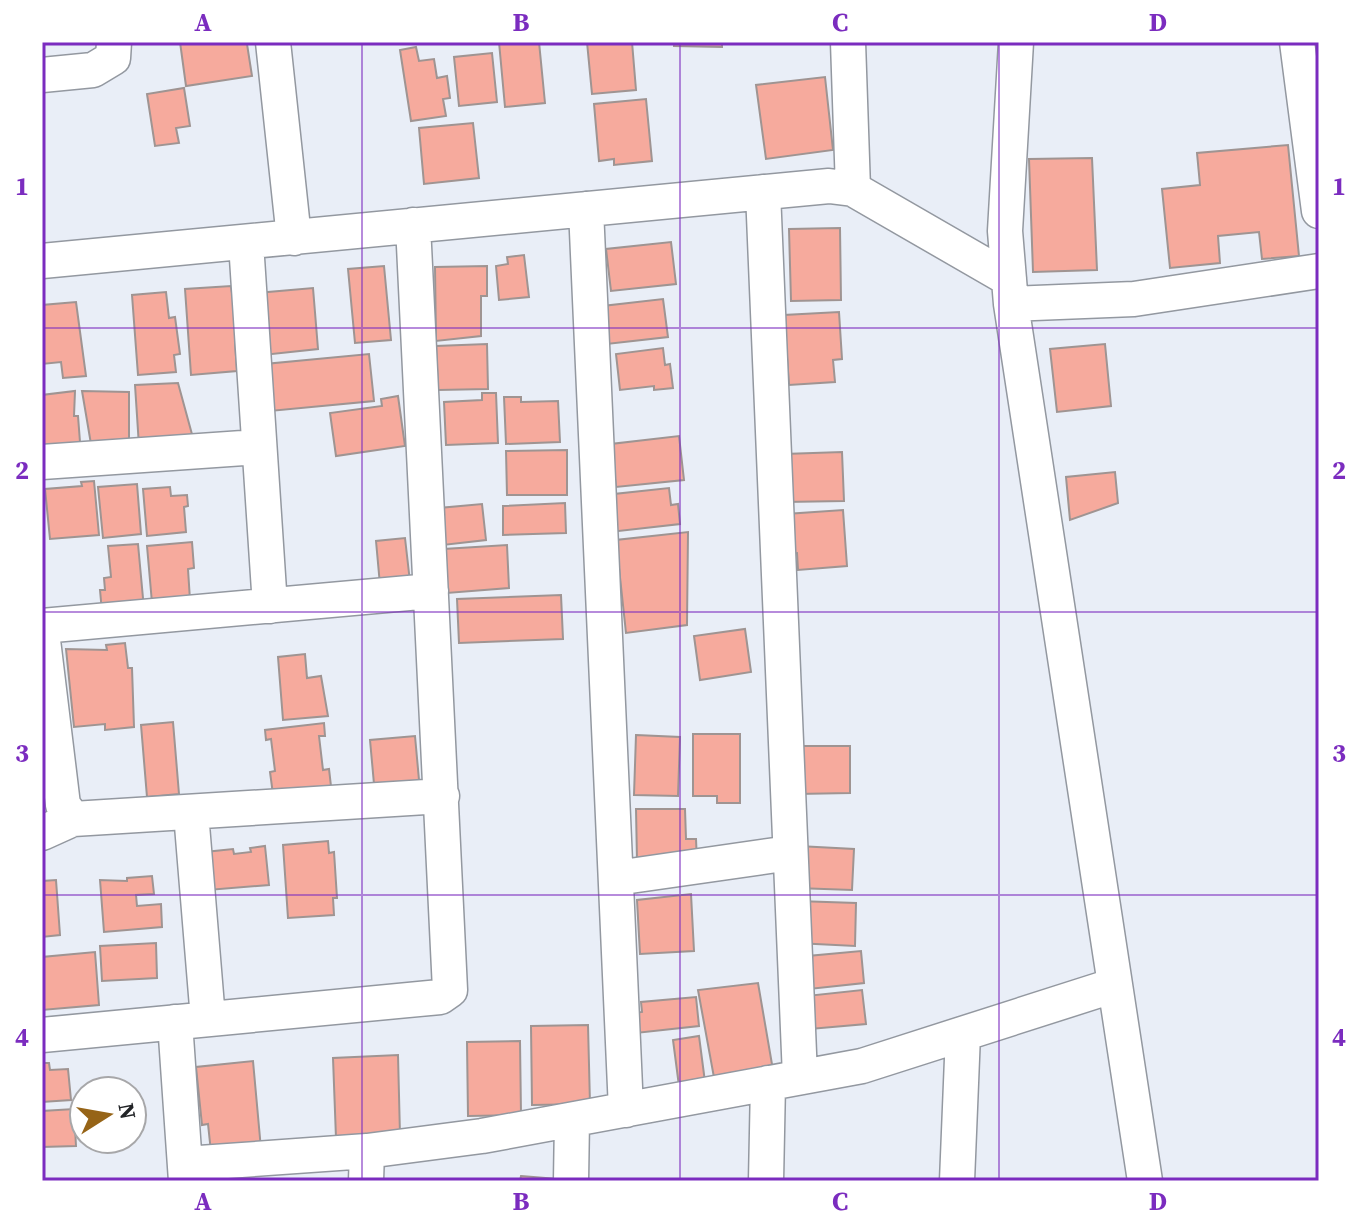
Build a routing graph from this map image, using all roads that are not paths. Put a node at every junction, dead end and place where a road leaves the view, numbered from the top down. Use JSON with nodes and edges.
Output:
{"nodes":[{"id":1,"x":114,"y":42,"type":"edge"},
{"id":2,"x":275,"y":42,"type":"edge"},
{"id":3,"x":848,"y":42,"type":"edge"},
{"id":4,"x":1016,"y":42,"type":"edge"},
{"id":5,"x":1297,"y":42,"type":"edge"},
{"id":6,"x":42,"y":75,"type":"edge"},
{"id":7,"x":1314,"y":147,"type":"edge"},
{"id":8,"x":853,"y":189,"type":"junction"},
{"id":9,"x":763,"y":192,"type":"junction"},
{"id":10,"x":586,"y":209,"type":"junction"},
{"id":11,"x":1319,"y":211,"type":"edge"},
{"id":12,"x":413,"y":225,"type":"junction"},
{"id":13,"x":294,"y":238,"type":"junction"},
{"id":14,"x":246,"y":243,"type":"junction"},
{"id":15,"x":42,"y":261,"type":"edge"},
{"id":16,"x":1319,"y":271,"type":"edge"},
{"id":17,"x":1010,"y":291,"type":"junction"},
{"id":18,"x":258,"y":447,"type":"junction"},
{"id":19,"x":42,"y":462,"type":"edge"},
{"id":20,"x":431,"y":591,"type":"junction"},
{"id":21,"x":270,"y":606,"type":"junction"},
{"id":22,"x":42,"y":629,"type":"edge"},
{"id":23,"x":442,"y":796,"type":"junction"},
{"id":24,"x":191,"y":813,"type":"junction"},
{"id":25,"x":73,"y":819,"type":"junction"},
{"id":26,"x":42,"y":833,"type":"edge"},
{"id":27,"x":790,"y":853,"type":"junction"},
{"id":28,"x":616,"y":878,"type":"junction"},
{"id":29,"x":1115,"y":985,"type":"junction"},
{"id":30,"x":192,"y":1020,"type":"junction"},
{"id":31,"x":963,"y":1034,"type":"junction"},
{"id":32,"x":42,"y":1035,"type":"edge"},
{"id":33,"x":784,"y":1080,"type":"junction"},
{"id":34,"x":626,"y":1110,"type":"junction"},
{"id":35,"x":572,"y":1120,"type":"junction"},
{"id":36,"x":367,"y":1166,"type":"edge"},
{"id":37,"x":185,"y":1172,"type":"edge"},
{"id":38,"x":571,"y":1181,"type":"edge"},
{"id":39,"x":766,"y":1181,"type":"edge"},
{"id":40,"x":957,"y":1181,"type":"edge"},
{"id":41,"x":1145,"y":1181,"type":"edge"}],
"edges":[{"from":1,"to":6,"type":"street"},
{"from":2,"to":13,"type":"street"},
{"from":3,"to":8,"type":"street"},
{"from":4,"to":17,"type":"street"},
{"from":5,"to":7,"type":"street"},
{"from":7,"to":11,"type":"street"},
{"from":8,"to":9,"type":"street"},
{"from":8,"to":17,"type":"street"},
{"from":9,"to":10,"type":"street"},
{"from":9,"to":27,"type":"street"},
{"from":10,"to":12,"type":"street"},
{"from":10,"to":28,"type":"street"},
{"from":12,"to":13,"type":"street"},
{"from":12,"to":20,"type":"street"},
{"from":13,"to":14,"type":"street"},
{"from":14,"to":15,"type":"street"},
{"from":14,"to":18,"type":"street"},
{"from":16,"to":17,"type":"street"},
{"from":17,"to":29,"type":"street"},
{"from":18,"to":19,"type":"street"},
{"from":18,"to":21,"type":"street"},
{"from":20,"to":21,"type":"street"},
{"from":20,"to":23,"type":"street"},
{"from":21,"to":22,"type":"street"},
{"from":22,"to":25,"type":"street"},
{"from":23,"to":24,"type":"street"},
{"from":23,"to":30,"type":"street"},
{"from":24,"to":25,"type":"street"},
{"from":24,"to":30,"type":"street"},
{"from":25,"to":26,"type":"street"},
{"from":27,"to":28,"type":"street"},
{"from":27,"to":33,"type":"street"},
{"from":28,"to":34,"type":"street"},
{"from":29,"to":31,"type":"street"},
{"from":29,"to":41,"type":"street"},
{"from":30,"to":32,"type":"street"},
{"from":30,"to":37,"type":"street"},
{"from":31,"to":33,"type":"street"},
{"from":31,"to":40,"type":"street"},
{"from":33,"to":34,"type":"street"},
{"from":33,"to":39,"type":"street"},
{"from":34,"to":35,"type":"street"},
{"from":35,"to":36,"type":"street"},
{"from":35,"to":38,"type":"street"},
{"from":36,"to":37,"type":"street"}]}
